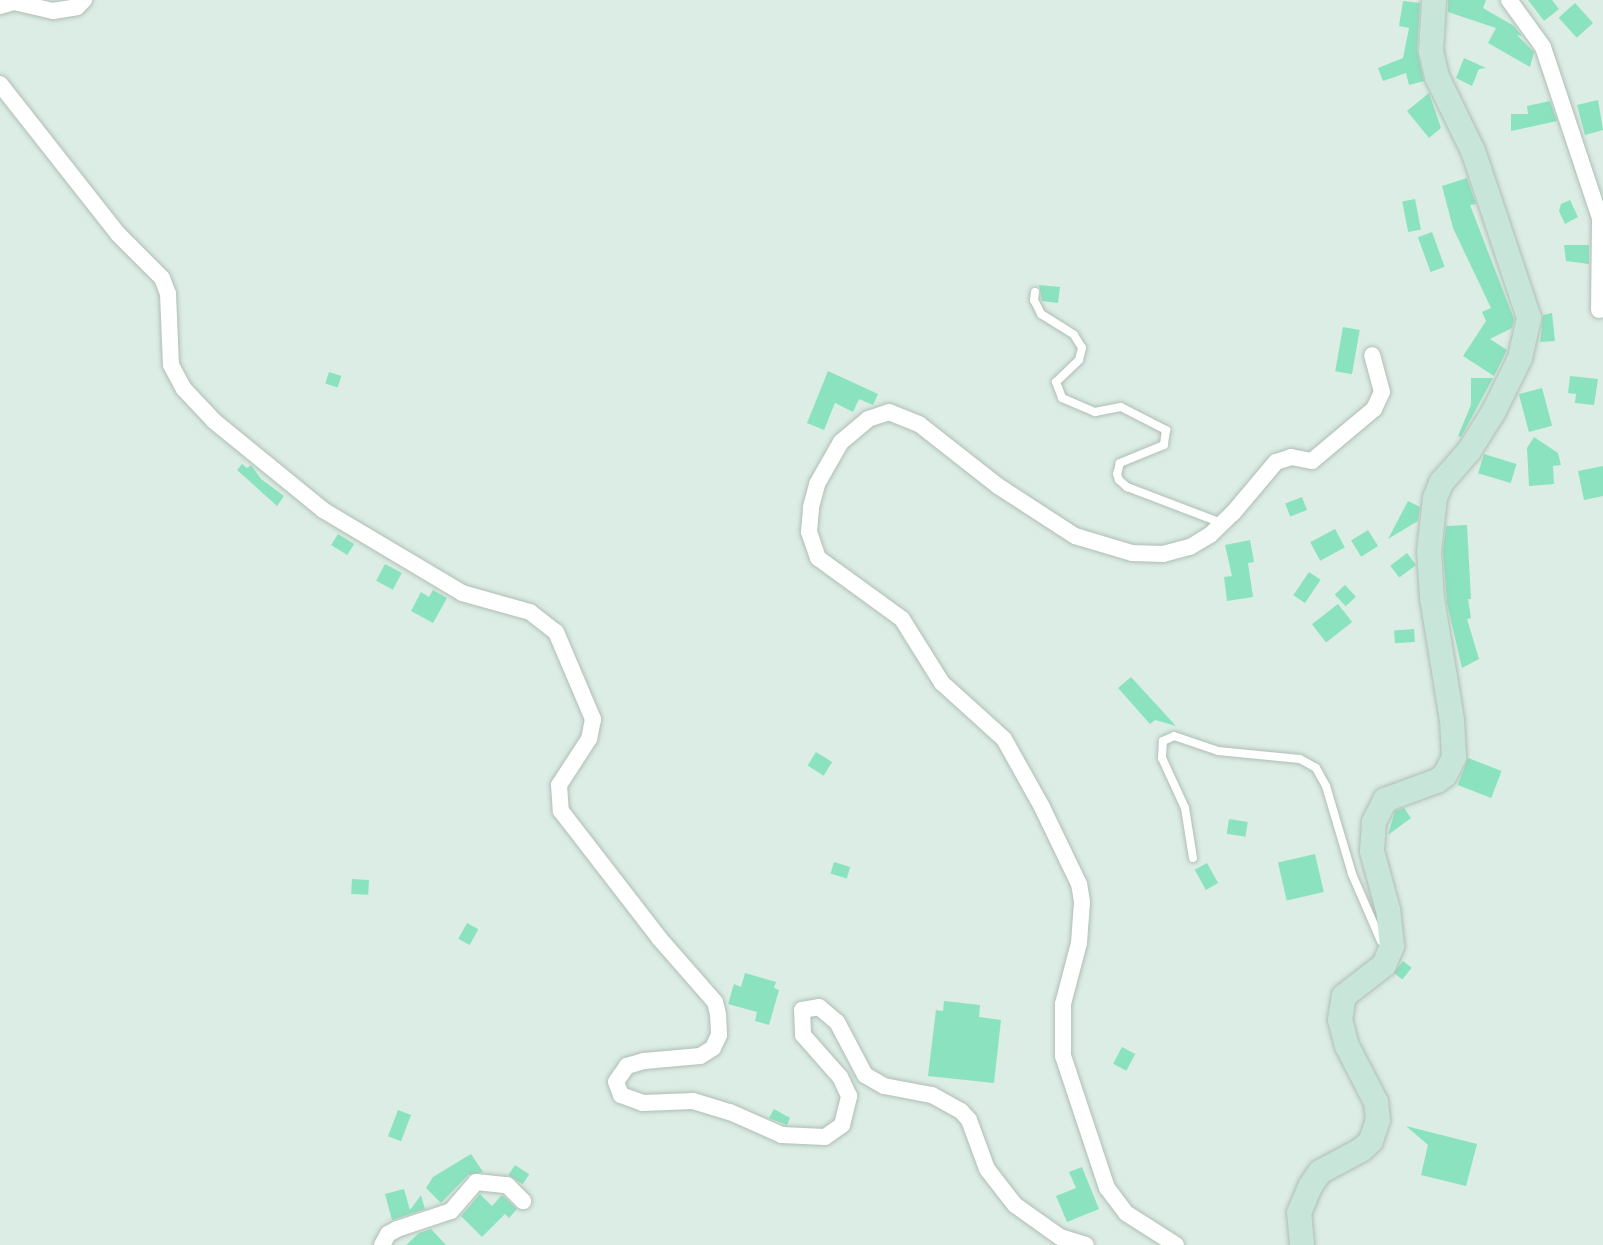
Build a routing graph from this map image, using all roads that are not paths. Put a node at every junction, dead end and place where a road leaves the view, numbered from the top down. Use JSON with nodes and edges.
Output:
{"nodes":[{"id":1,"x":84,"y":0,"type":"edge"},
{"id":2,"x":1434,"y":0,"type":"edge"},
{"id":3,"x":1509,"y":0,"type":"edge"},
{"id":4,"x":0,"y":6,"type":"edge"},
{"id":5,"x":0,"y":84,"type":"edge"},
{"id":6,"x":1602,"y":257,"type":"edge"},
{"id":7,"x":1035,"y":292,"type":"dead end"},
{"id":8,"x":1599,"y":310,"type":"dead end"},
{"id":9,"x":1372,"y":356,"type":"dead end"},
{"id":10,"x":1222,"y":523,"type":"junction"},
{"id":11,"x":1193,"y":858,"type":"dead end"},
{"id":12,"x":1384,"y":965,"type":"junction"},
{"id":13,"x":523,"y":1201,"type":"dead end"},
{"id":14,"x":382,"y":1245,"type":"edge"},
{"id":15,"x":1086,"y":1245,"type":"edge"},
{"id":16,"x":1176,"y":1245,"type":"edge"},
{"id":17,"x":1302,"y":1245,"type":"edge"}],
"edges":[{"from":1,"to":4,"type":"street"},
{"from":2,"to":12,"type":"street"},
{"from":3,"to":6,"type":"street"},
{"from":5,"to":15,"type":"street"},
{"from":6,"to":8,"type":"street"},
{"from":7,"to":10,"type":"lane"},
{"from":9,"to":10,"type":"street"},
{"from":10,"to":16,"type":"street"},
{"from":11,"to":12,"type":"lane"},
{"from":12,"to":17,"type":"street"},
{"from":13,"to":14,"type":"street"}]}
